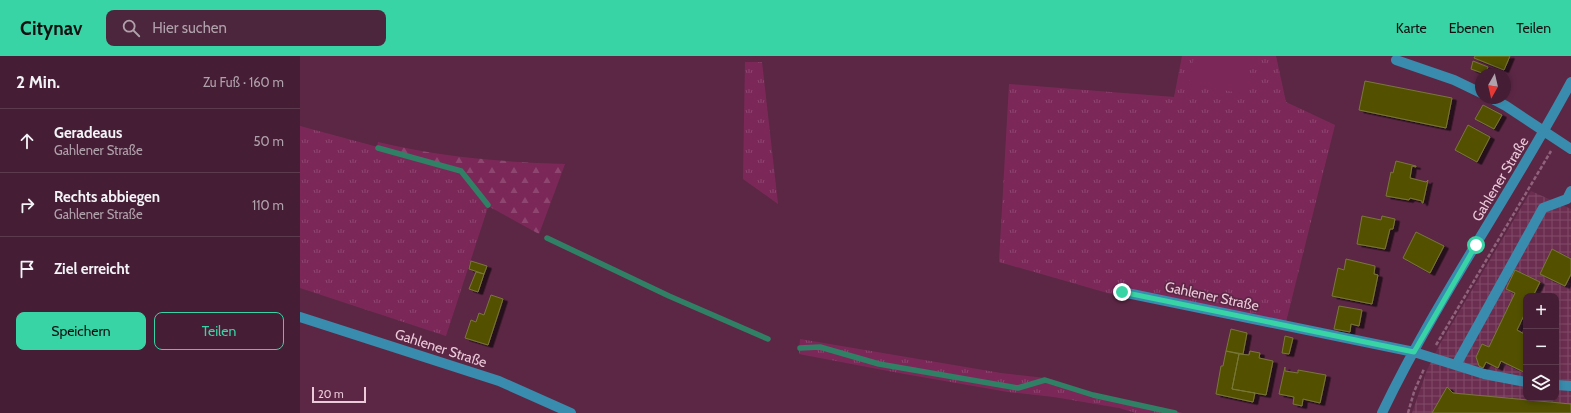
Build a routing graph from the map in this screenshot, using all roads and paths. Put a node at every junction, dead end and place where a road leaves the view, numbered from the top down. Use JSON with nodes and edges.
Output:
{"nodes":[{"id":1,"x":1396,"y":60,"type":"dead end"},
{"id":2,"x":1571,"y":82,"type":"edge"},
{"id":3,"x":1475,"y":90,"type":"edge"},
{"id":4,"x":1502,"y":104,"type":"edge"},
{"id":5,"x":1545,"y":131,"type":"junction"},
{"id":6,"x":1557,"y":140,"type":"junction"},
{"id":7,"x":1571,"y":152,"type":"edge"},
{"id":8,"x":1571,"y":191,"type":"edge"},
{"id":9,"x":1122,"y":292,"type":"dead end"},
{"id":10,"x":300,"y":316,"type":"edge"},
{"id":11,"x":1414,"y":352,"type":"junction"},
{"id":12,"x":1429,"y":356,"type":"junction"},
{"id":13,"x":1456,"y":365,"type":"junction"},
{"id":14,"x":1523,"y":381,"type":"edge"},
{"id":15,"x":1559,"y":385,"type":"edge"},
{"id":16,"x":1571,"y":386,"type":"edge"},
{"id":17,"x":570,"y":413,"type":"edge"},
{"id":18,"x":1382,"y":413,"type":"edge"},
{"id":19,"x":1408,"y":413,"type":"edge"}],
"edges":[{"from":1,"to":3,"type":"street"},
{"from":2,"to":5,"type":"street","name":"Gahlener Straße"},
{"from":4,"to":5,"type":"street"},
{"from":5,"to":6,"type":"street"},
{"from":5,"to":11,"type":"street","name":"Gahlener Straße"},
{"from":6,"to":7,"type":"street"},
{"from":6,"to":12,"type":"path"},
{"from":8,"to":13,"type":"street"},
{"from":9,"to":11,"type":"street","name":"Gahlener Straße"},
{"from":10,"to":17,"type":"street","name":"Gahlener Straße"},
{"from":11,"to":12,"type":"street"},
{"from":11,"to":18,"type":"street","name":"Gahlener Straße"},
{"from":12,"to":13,"type":"street"},
{"from":12,"to":19,"type":"path"},
{"from":13,"to":14,"type":"street"},
{"from":15,"to":16,"type":"street"}]}
